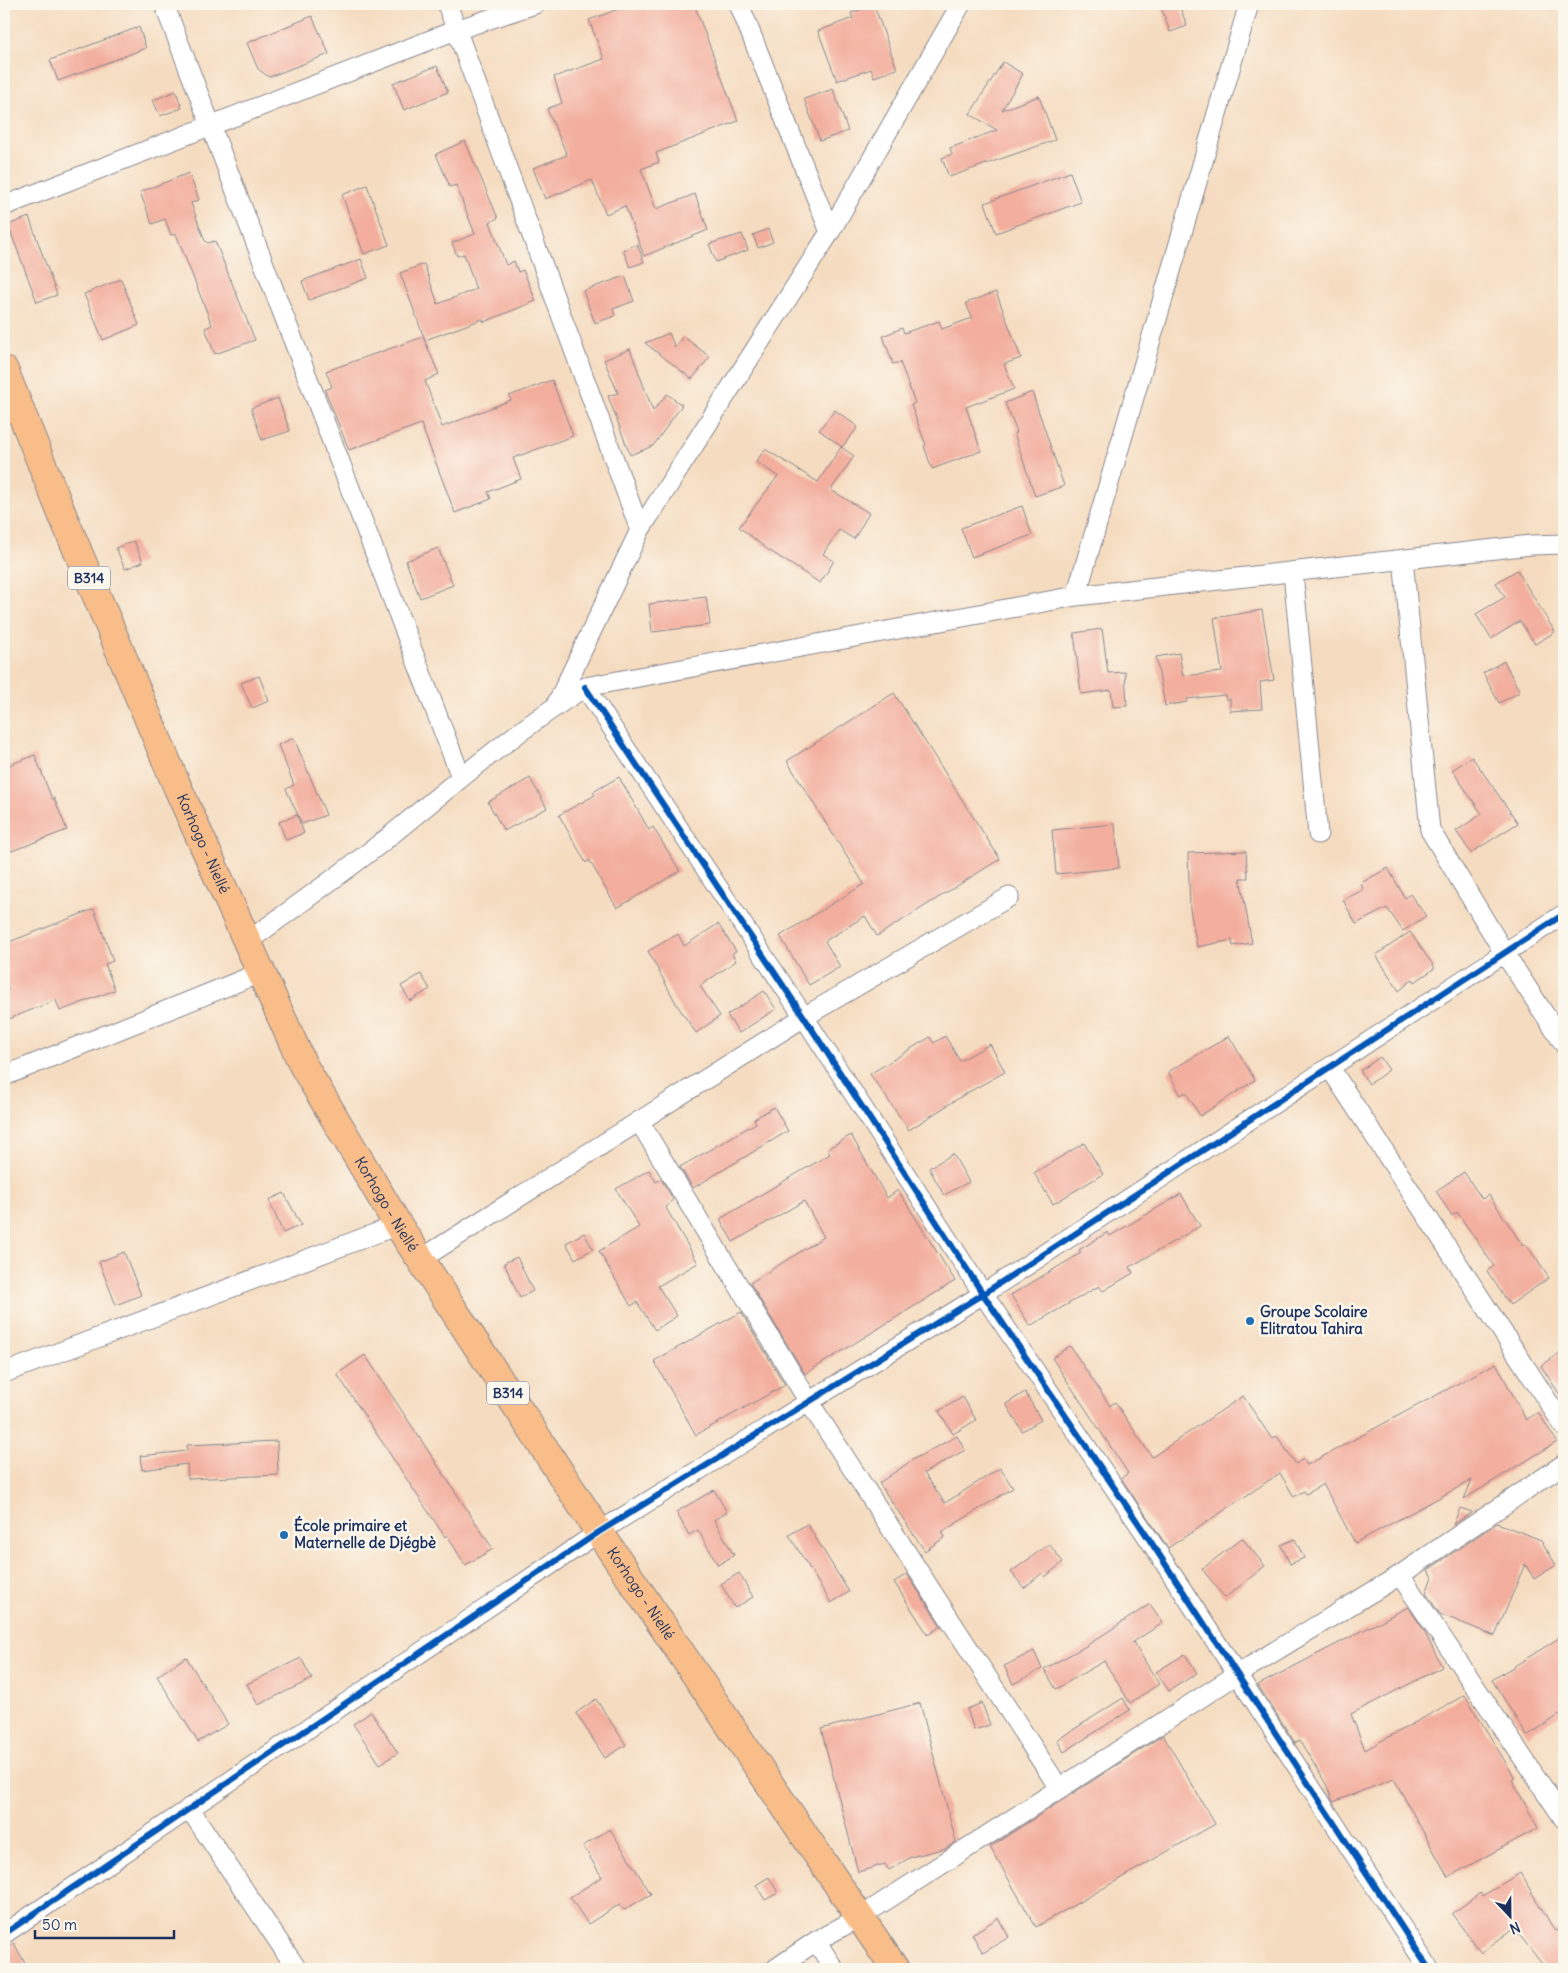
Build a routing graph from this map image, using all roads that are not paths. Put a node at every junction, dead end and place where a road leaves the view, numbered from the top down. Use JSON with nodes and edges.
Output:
{"nodes":[{"id":1,"x":164,"y":4,"type":"edge"},
{"id":2,"x":447,"y":4,"type":"edge"},
{"id":3,"x":535,"y":4,"type":"edge"},
{"id":4,"x":739,"y":4,"type":"edge"},
{"id":5,"x":961,"y":4,"type":"edge"},
{"id":6,"x":1250,"y":4,"type":"edge"},
{"id":7,"x":456,"y":30,"type":"junction"},
{"id":8,"x":210,"y":126,"type":"junction"},
{"id":9,"x":4,"y":206,"type":"edge"},
{"id":10,"x":830,"y":232,"type":"junction"},
{"id":11,"x":4,"y":370,"type":"edge"},
{"id":12,"x":640,"y":530,"type":"junction"},
{"id":13,"x":1564,"y":544,"type":"edge"},
{"id":14,"x":1402,"y":559,"type":"junction"},
{"id":15,"x":1293,"y":572,"type":"junction"},
{"id":16,"x":1076,"y":596,"type":"junction"},
{"id":17,"x":585,"y":687,"type":"junction"},
{"id":18,"x":556,"y":705,"type":"junction"},
{"id":19,"x":461,"y":777,"type":"junction"},
{"id":20,"x":1318,"y":834,"type":"dead end"},
{"id":21,"x":1009,"y":897,"type":"dead end"},
{"id":22,"x":1564,"y":914,"type":"edge"},
{"id":23,"x":247,"y":942,"type":"junction"},
{"id":24,"x":1505,"y":954,"type":"junction"},
{"id":25,"x":262,"y":972,"type":"junction"},
{"id":26,"x":804,"y":1017,"type":"junction"},
{"id":27,"x":1564,"y":1044,"type":"edge"},
{"id":28,"x":1330,"y":1068,"type":"junction"},
{"id":29,"x":4,"y":1076,"type":"edge"},
{"id":30,"x":639,"y":1121,"type":"junction"},
{"id":31,"x":398,"y":1225,"type":"junction"},
{"id":32,"x":421,"y":1258,"type":"junction"},
{"id":33,"x":983,"y":1294,"type":"junction"},
{"id":34,"x":4,"y":1373,"type":"edge"},
{"id":35,"x":809,"y":1402,"type":"junction"},
{"id":36,"x":1564,"y":1426,"type":"edge"},
{"id":37,"x":1564,"y":1464,"type":"edge"},
{"id":38,"x":599,"y":1532,"type":"junction"},
{"id":39,"x":1400,"y":1575,"type":"junction"},
{"id":40,"x":1236,"y":1675,"type":"junction"},
{"id":41,"x":1059,"y":1788,"type":"junction"},
{"id":42,"x":189,"y":1808,"type":"junction"},
{"id":43,"x":1564,"y":1820,"type":"edge"},
{"id":44,"x":860,"y":1917,"type":"junction"},
{"id":45,"x":4,"y":1934,"type":"edge"},
{"id":46,"x":816,"y":1941,"type":"junction"},
{"id":47,"x":297,"y":1969,"type":"edge"},
{"id":48,"x":775,"y":1969,"type":"edge"},
{"id":49,"x":834,"y":1969,"type":"edge"},
{"id":50,"x":895,"y":1969,"type":"edge"},
{"id":51,"x":1429,"y":1969,"type":"edge"}],
"edges":[{"from":1,"to":8,"type":"street"},
{"from":2,"to":7,"type":"street"},
{"from":3,"to":7,"type":"street"},
{"from":4,"to":10,"type":"street"},
{"from":5,"to":10,"type":"street"},
{"from":6,"to":16,"type":"street"},
{"from":7,"to":8,"type":"street"},
{"from":7,"to":12,"type":"street"},
{"from":8,"to":9,"type":"street"},
{"from":8,"to":19,"type":"street"},
{"from":10,"to":12,"type":"street"},
{"from":11,"to":23,"type":"main road","name":"Korhogo - Niellé","number":"B314"},
{"from":12,"to":18,"type":"street"},
{"from":13,"to":14,"type":"street"},
{"from":14,"to":15,"type":"street"},
{"from":14,"to":24,"type":"street"},
{"from":15,"to":16,"type":"street"},
{"from":15,"to":20,"type":"street"},
{"from":16,"to":17,"type":"street"},
{"from":17,"to":18,"type":"street"},
{"from":17,"to":26,"type":"street"},
{"from":18,"to":19,"type":"street"},
{"from":19,"to":23,"type":"street"},
{"from":21,"to":26,"type":"street"},
{"from":22,"to":24,"type":"street"},
{"from":23,"to":25,"type":"main road","name":"Korhogo - Niellé","number":"B314"},
{"from":24,"to":27,"type":"street"},
{"from":24,"to":28,"type":"street"},
{"from":25,"to":29,"type":"street"},
{"from":25,"to":31,"type":"main road","name":"Korhogo - Niellé","number":"B314"},
{"from":26,"to":30,"type":"street"},
{"from":26,"to":33,"type":"street"},
{"from":28,"to":33,"type":"street"},
{"from":28,"to":36,"type":"street"},
{"from":30,"to":32,"type":"street"},
{"from":30,"to":35,"type":"street"},
{"from":31,"to":32,"type":"main road","name":"Korhogo - Niellé","number":"B314"},
{"from":31,"to":34,"type":"street"},
{"from":32,"to":38,"type":"main road","name":"Korhogo - Niellé","number":"B314"},
{"from":33,"to":35,"type":"street"},
{"from":33,"to":40,"type":"street"},
{"from":35,"to":38,"type":"street"},
{"from":35,"to":41,"type":"street"},
{"from":37,"to":39,"type":"street"},
{"from":38,"to":42,"type":"street"},
{"from":38,"to":44,"type":"main road","name":"Korhogo - Niellé","number":"B314"},
{"from":39,"to":40,"type":"street"},
{"from":39,"to":43,"type":"street"},
{"from":40,"to":41,"type":"street"},
{"from":40,"to":51,"type":"street"},
{"from":41,"to":44,"type":"street"},
{"from":42,"to":45,"type":"street"},
{"from":42,"to":47,"type":"street"},
{"from":44,"to":46,"type":"street"},
{"from":44,"to":50,"type":"main road","name":"Korhogo - Niellé","number":"B314"},
{"from":46,"to":48,"type":"street"},
{"from":46,"to":49,"type":"street"}]}
